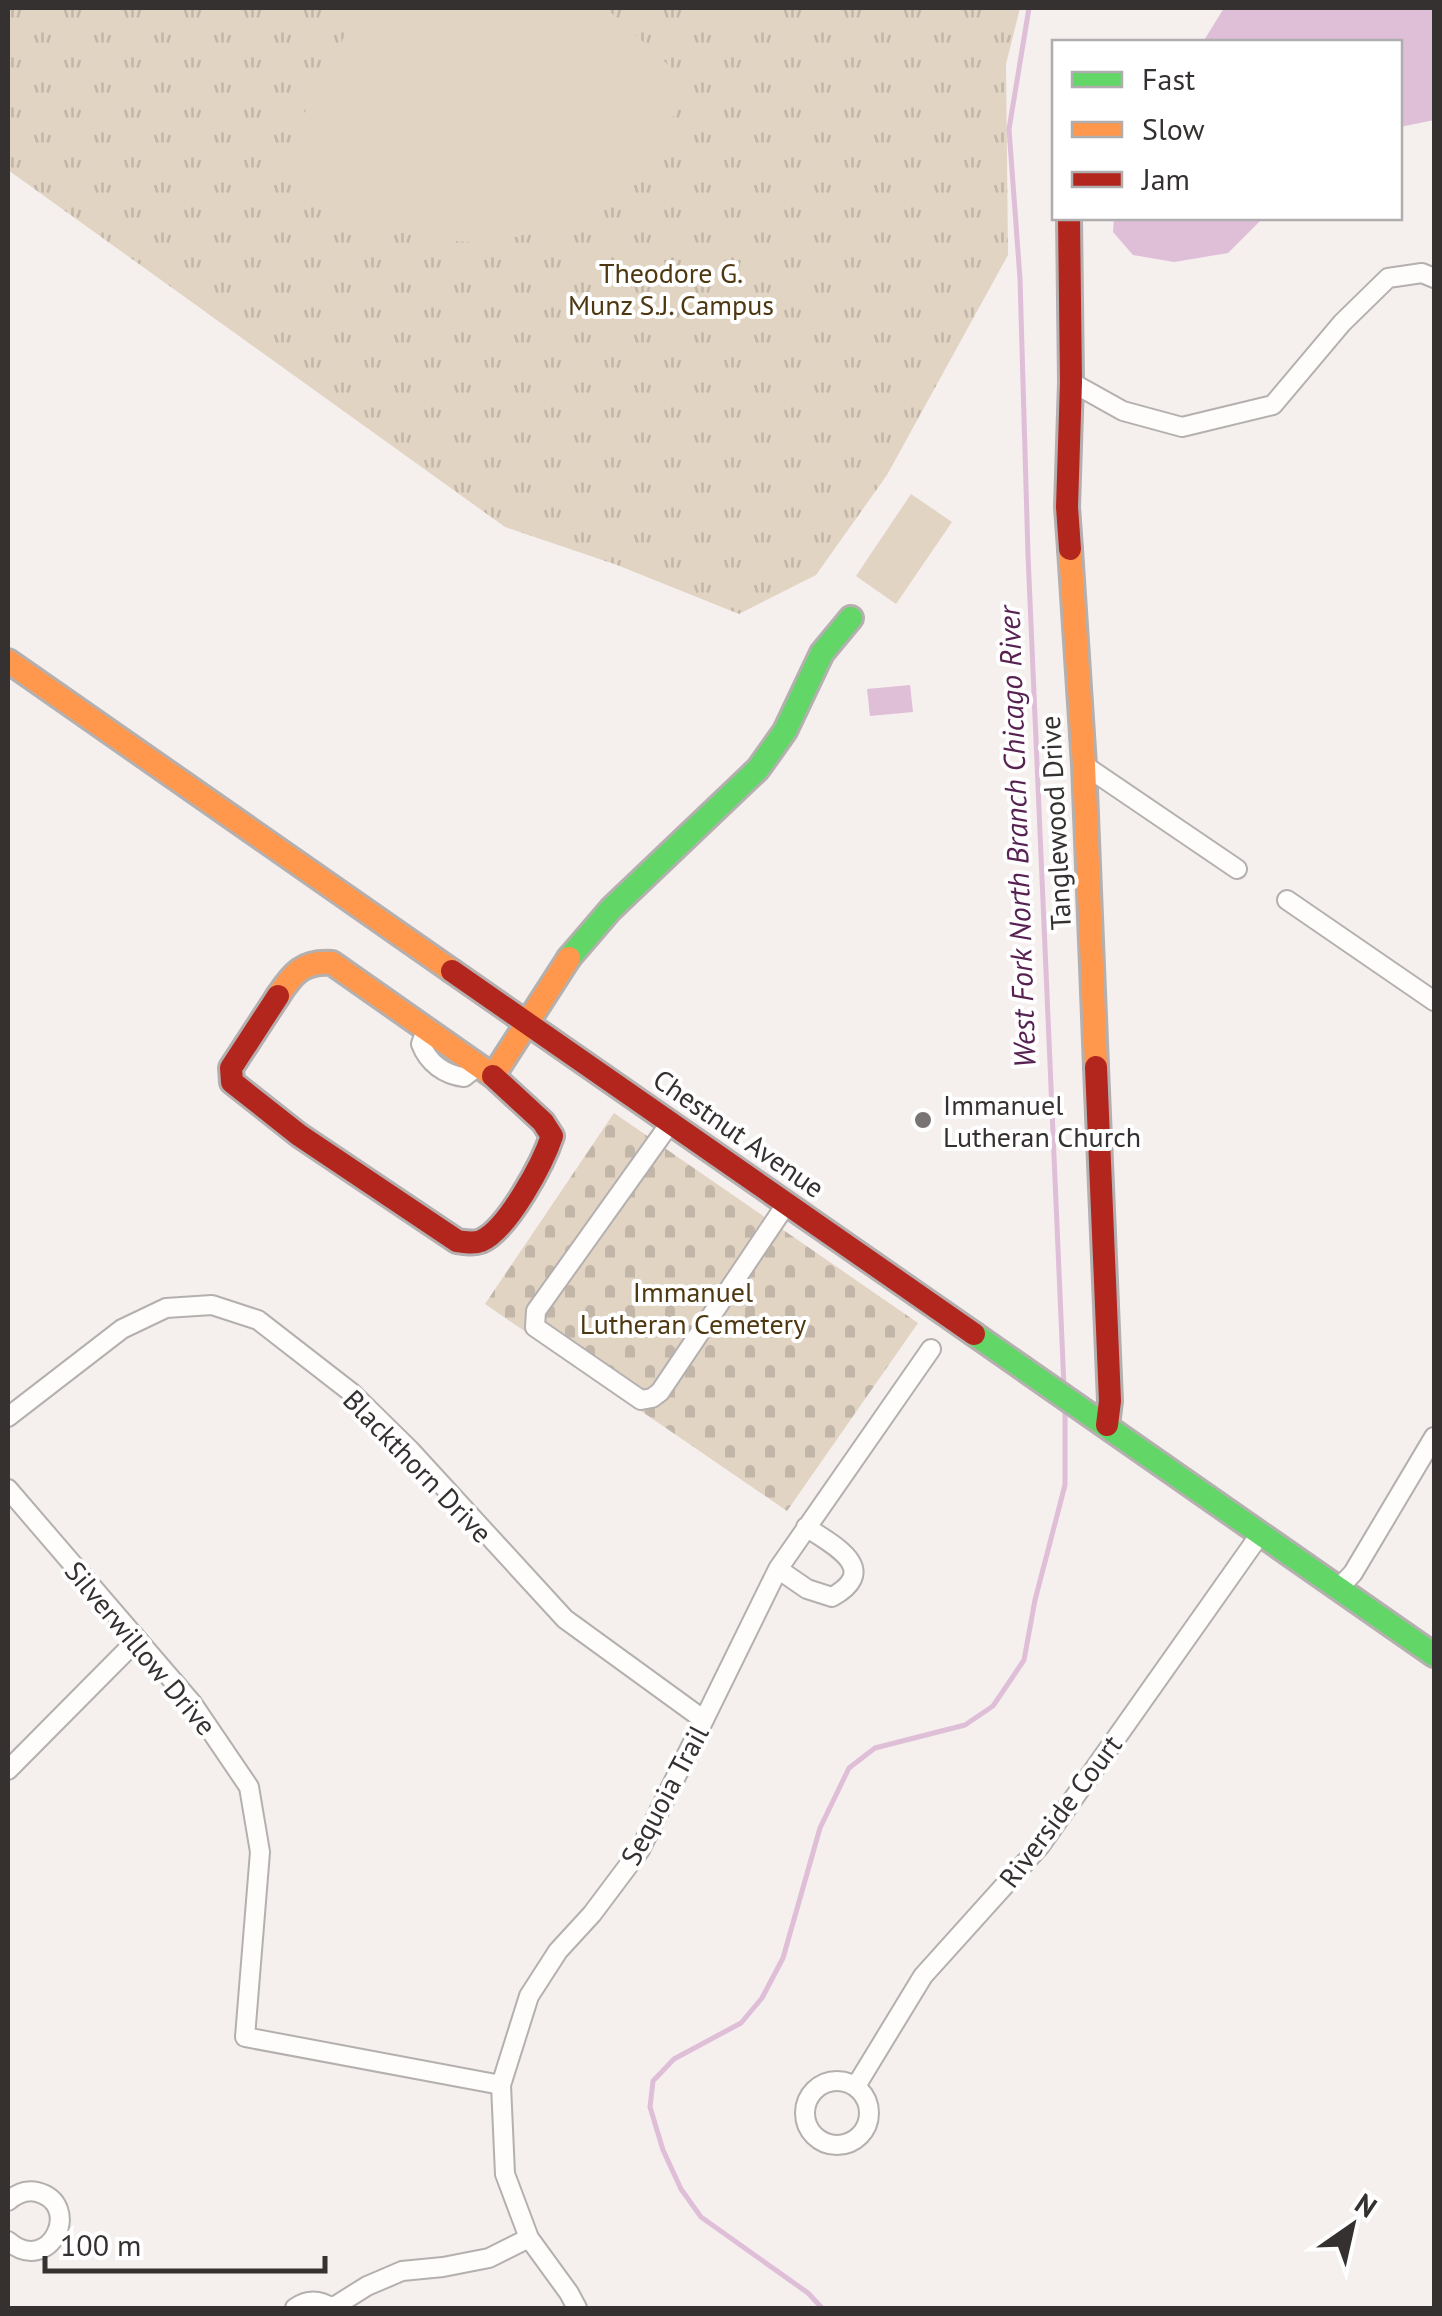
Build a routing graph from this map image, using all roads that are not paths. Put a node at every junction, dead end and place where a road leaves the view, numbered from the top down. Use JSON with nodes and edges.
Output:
{"nodes":[{"id":1,"x":1069,"y":220,"type":"edge"},
{"id":2,"x":1434,"y":278,"type":"edge"},
{"id":3,"x":1070,"y":382,"type":"junction"},
{"id":4,"x":851,"y":618,"type":"dead end"},
{"id":5,"x":8,"y":660,"type":"edge"},
{"id":6,"x":1084,"y":765,"type":"junction"},
{"id":7,"x":1238,"y":869,"type":"dead end"},
{"id":8,"x":1287,"y":900,"type":"dead end"},
{"id":9,"x":1434,"y":1001,"type":"edge"},
{"id":10,"x":526,"y":1020,"type":"junction"},
{"id":11,"x":486,"y":1071,"type":"junction"},
{"id":12,"x":671,"y":1122,"type":"junction"},
{"id":13,"x":788,"y":1203,"type":"junction"},
{"id":14,"x":931,"y":1349,"type":"dead end"},
{"id":15,"x":8,"y":1417,"type":"edge"},
{"id":16,"x":1107,"y":1426,"type":"junction"},
{"id":17,"x":1434,"y":1437,"type":"edge"},
{"id":18,"x":8,"y":1489,"type":"edge"},
{"id":19,"x":806,"y":1527,"type":"junction"},
{"id":20,"x":1260,"y":1533,"type":"junction"},
{"id":21,"x":778,"y":1569,"type":"junction"},
{"id":22,"x":1340,"y":1588,"type":"junction"},
{"id":23,"x":136,"y":1641,"type":"junction"},
{"id":24,"x":1434,"y":1655,"type":"edge"},
{"id":25,"x":704,"y":1720,"type":"junction"},
{"id":26,"x":8,"y":1770,"type":"edge"},
{"id":27,"x":501,"y":2085,"type":"junction"},
{"id":28,"x":856,"y":2086,"type":"dead end"},
{"id":29,"x":8,"y":2200,"type":"edge"},
{"id":30,"x":529,"y":2238,"type":"junction"},
{"id":31,"x":8,"y":2244,"type":"edge"},
{"id":32,"x":295,"y":2308,"type":"edge"},
{"id":33,"x":577,"y":2308,"type":"edge"}],
"edges":[{"from":1,"to":3,"type":"street","name":"Tanglewood Drive"},
{"from":2,"to":3,"type":"street"},
{"from":3,"to":6,"type":"street","name":"Tanglewood Drive"},
{"from":4,"to":10,"type":"street"},
{"from":5,"to":10,"type":"street","name":"Chestnut Avenue"},
{"from":6,"to":7,"type":"street"},
{"from":6,"to":16,"type":"street","name":"Tanglewood Drive"},
{"from":8,"to":9,"type":"street"},
{"from":10,"to":11,"type":"street"},
{"from":10,"to":12,"type":"street","name":"Chestnut Avenue"},
{"from":11,"to":11,"type":"street"},
{"from":12,"to":13,"type":"street","name":"Chestnut Avenue"},
{"from":12,"to":13,"type":"street"},
{"from":13,"to":16,"type":"street","name":"Chestnut Avenue"},
{"from":14,"to":19,"type":"street","name":"Sequoia Trail"},
{"from":15,"to":25,"type":"street","name":"Blackthorn Drive"},
{"from":16,"to":20,"type":"street","name":"Chestnut Avenue"},
{"from":17,"to":22,"type":"street"},
{"from":18,"to":23,"type":"street","name":"Silverwillow Drive"},
{"from":19,"to":21,"type":"street","name":"Sequoia Trail"},
{"from":19,"to":21,"type":"street"},
{"from":20,"to":22,"type":"street","name":"Chestnut Avenue"},
{"from":20,"to":28,"type":"street","name":"Riverside Court"},
{"from":21,"to":25,"type":"street","name":"Sequoia Trail"},
{"from":22,"to":24,"type":"street","name":"Chestnut Avenue"},
{"from":23,"to":26,"type":"street"},
{"from":23,"to":27,"type":"street","name":"Silverwillow Drive"},
{"from":25,"to":27,"type":"street","name":"Sequoia Trail"},
{"from":27,"to":30,"type":"street","name":"Sequoia Trail"},
{"from":29,"to":31,"type":"street"},
{"from":30,"to":32,"type":"street"},
{"from":30,"to":33,"type":"street","name":"Sequoia Trail"}]}
